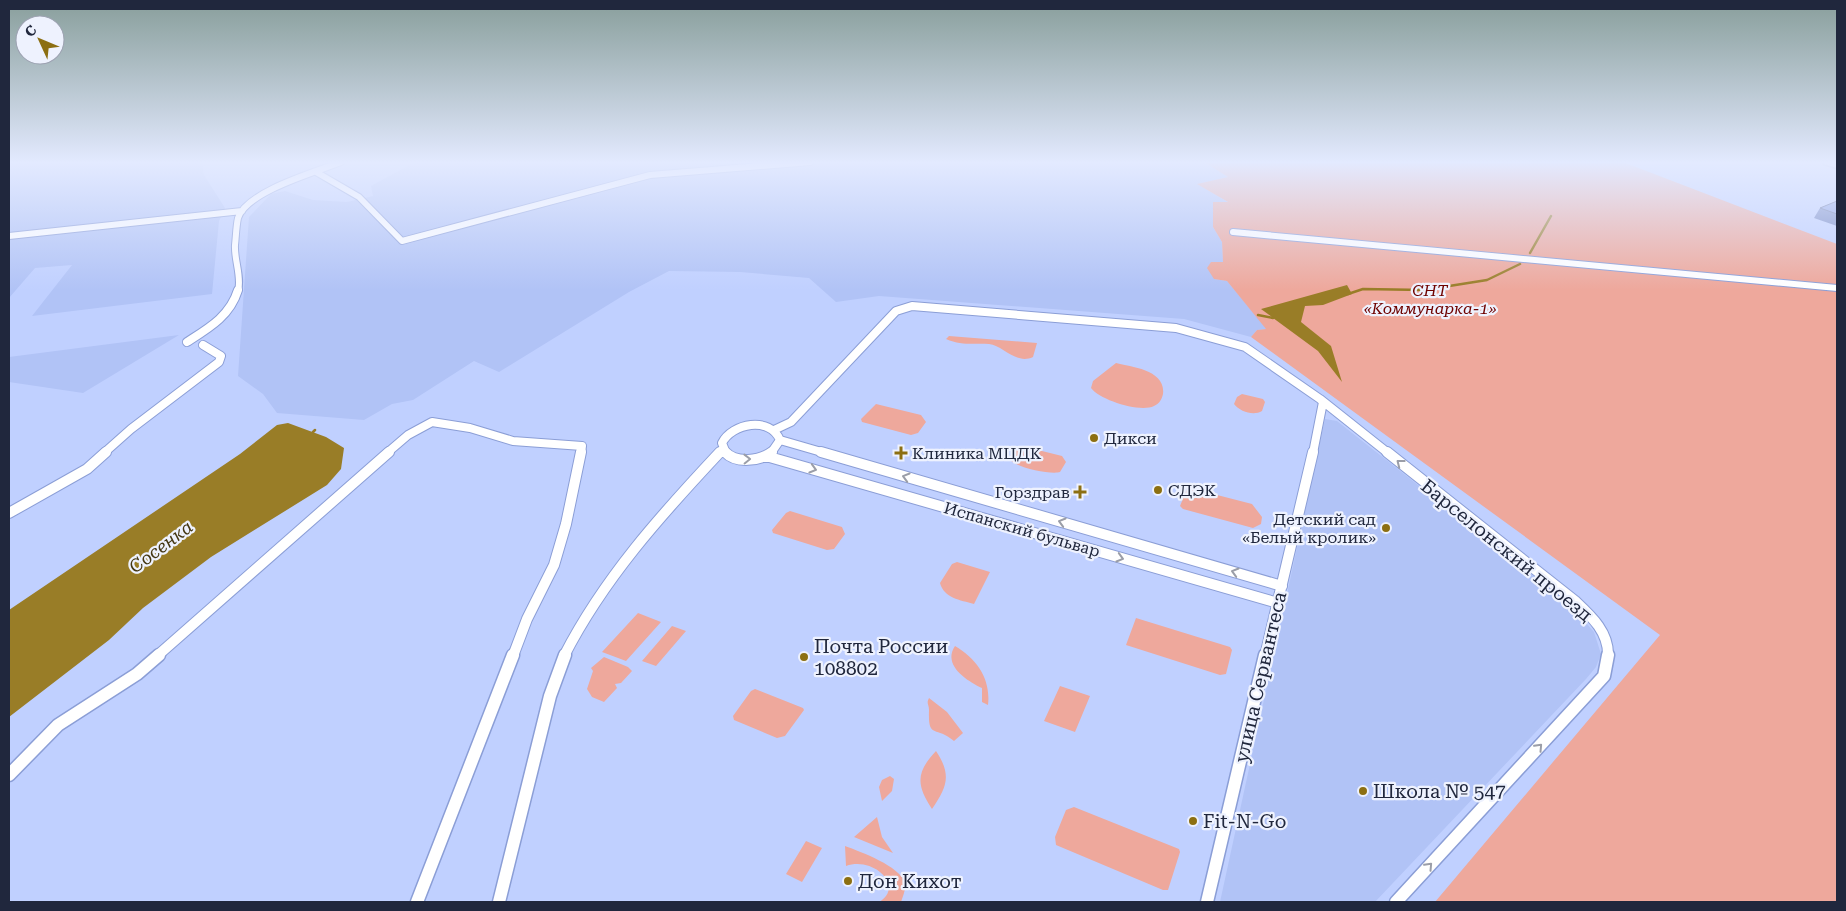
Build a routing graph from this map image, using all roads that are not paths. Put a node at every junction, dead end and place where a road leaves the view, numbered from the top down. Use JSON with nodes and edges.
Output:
{"nodes":[{"id":1,"x":249,"y":205,"type":"edge"},
{"id":2,"x":366,"y":205,"type":"edge"},
{"id":3,"x":535,"y":205,"type":"edge"},
{"id":4,"x":242,"y":211,"type":"junction"},
{"id":5,"x":1233,"y":232,"type":"dead end"},
{"id":6,"x":9,"y":236,"type":"edge"},
{"id":7,"x":1837,"y":288,"type":"edge"},
{"id":8,"x":187,"y":342,"type":"dead end"},
{"id":9,"x":203,"y":345,"type":"dead end"},
{"id":10,"x":1323,"y":402,"type":"junction"},
{"id":11,"x":1322,"y":417,"type":"junction"},
{"id":12,"x":1344,"y":419,"type":"junction"},
{"id":13,"x":774,"y":430,"type":"junction"},
{"id":14,"x":780,"y":440,"type":"junction"},
{"id":15,"x":723,"y":449,"type":"junction"},
{"id":16,"x":766,"y":456,"type":"junction"},
{"id":17,"x":9,"y":513,"type":"edge"},
{"id":18,"x":1282,"y":586,"type":"junction"},
{"id":19,"x":1278,"y":603,"type":"junction"},
{"id":20,"x":9,"y":774,"type":"edge"},
{"id":21,"x":417,"y":902,"type":"edge"},
{"id":22,"x":499,"y":902,"type":"edge"},
{"id":23,"x":1207,"y":902,"type":"edge"},
{"id":24,"x":1396,"y":902,"type":"edge"}],
"edges":[{"from":1,"to":4,"type":"street"},
{"from":2,"to":3,"type":"street"},
{"from":4,"to":6,"type":"street"},
{"from":4,"to":8,"type":"street"},
{"from":5,"to":7,"type":"street"},
{"from":9,"to":17,"type":"street"},
{"from":10,"to":11,"type":"street","name":"улица Сервантеса"},
{"from":10,"to":12,"type":"street","name":"Барселонский проезд"},
{"from":10,"to":13,"type":"street","name":"Барселонский проезд"},
{"from":11,"to":12,"type":"street"},
{"from":11,"to":18,"type":"street","name":"улица Сервантеса"},
{"from":24,"to":12,"type":"street","name":"Барселонский проезд","one_way":true},
{"from":13,"to":14,"type":"street"},
{"from":13,"to":15,"type":"street"},
{"from":14,"to":16,"type":"street"},
{"from":18,"to":14,"type":"street","name":"Испанский бульвар","one_way":true},
{"from":15,"to":16,"type":"street","one_way":true},
{"from":15,"to":22,"type":"street"},
{"from":16,"to":19,"type":"street","name":"Испанский бульвар","one_way":true},
{"from":18,"to":19,"type":"street","name":"улица Сервантеса"},
{"from":19,"to":23,"type":"street","name":"улица Сервантеса"},
{"from":20,"to":21,"type":"street"}]}
